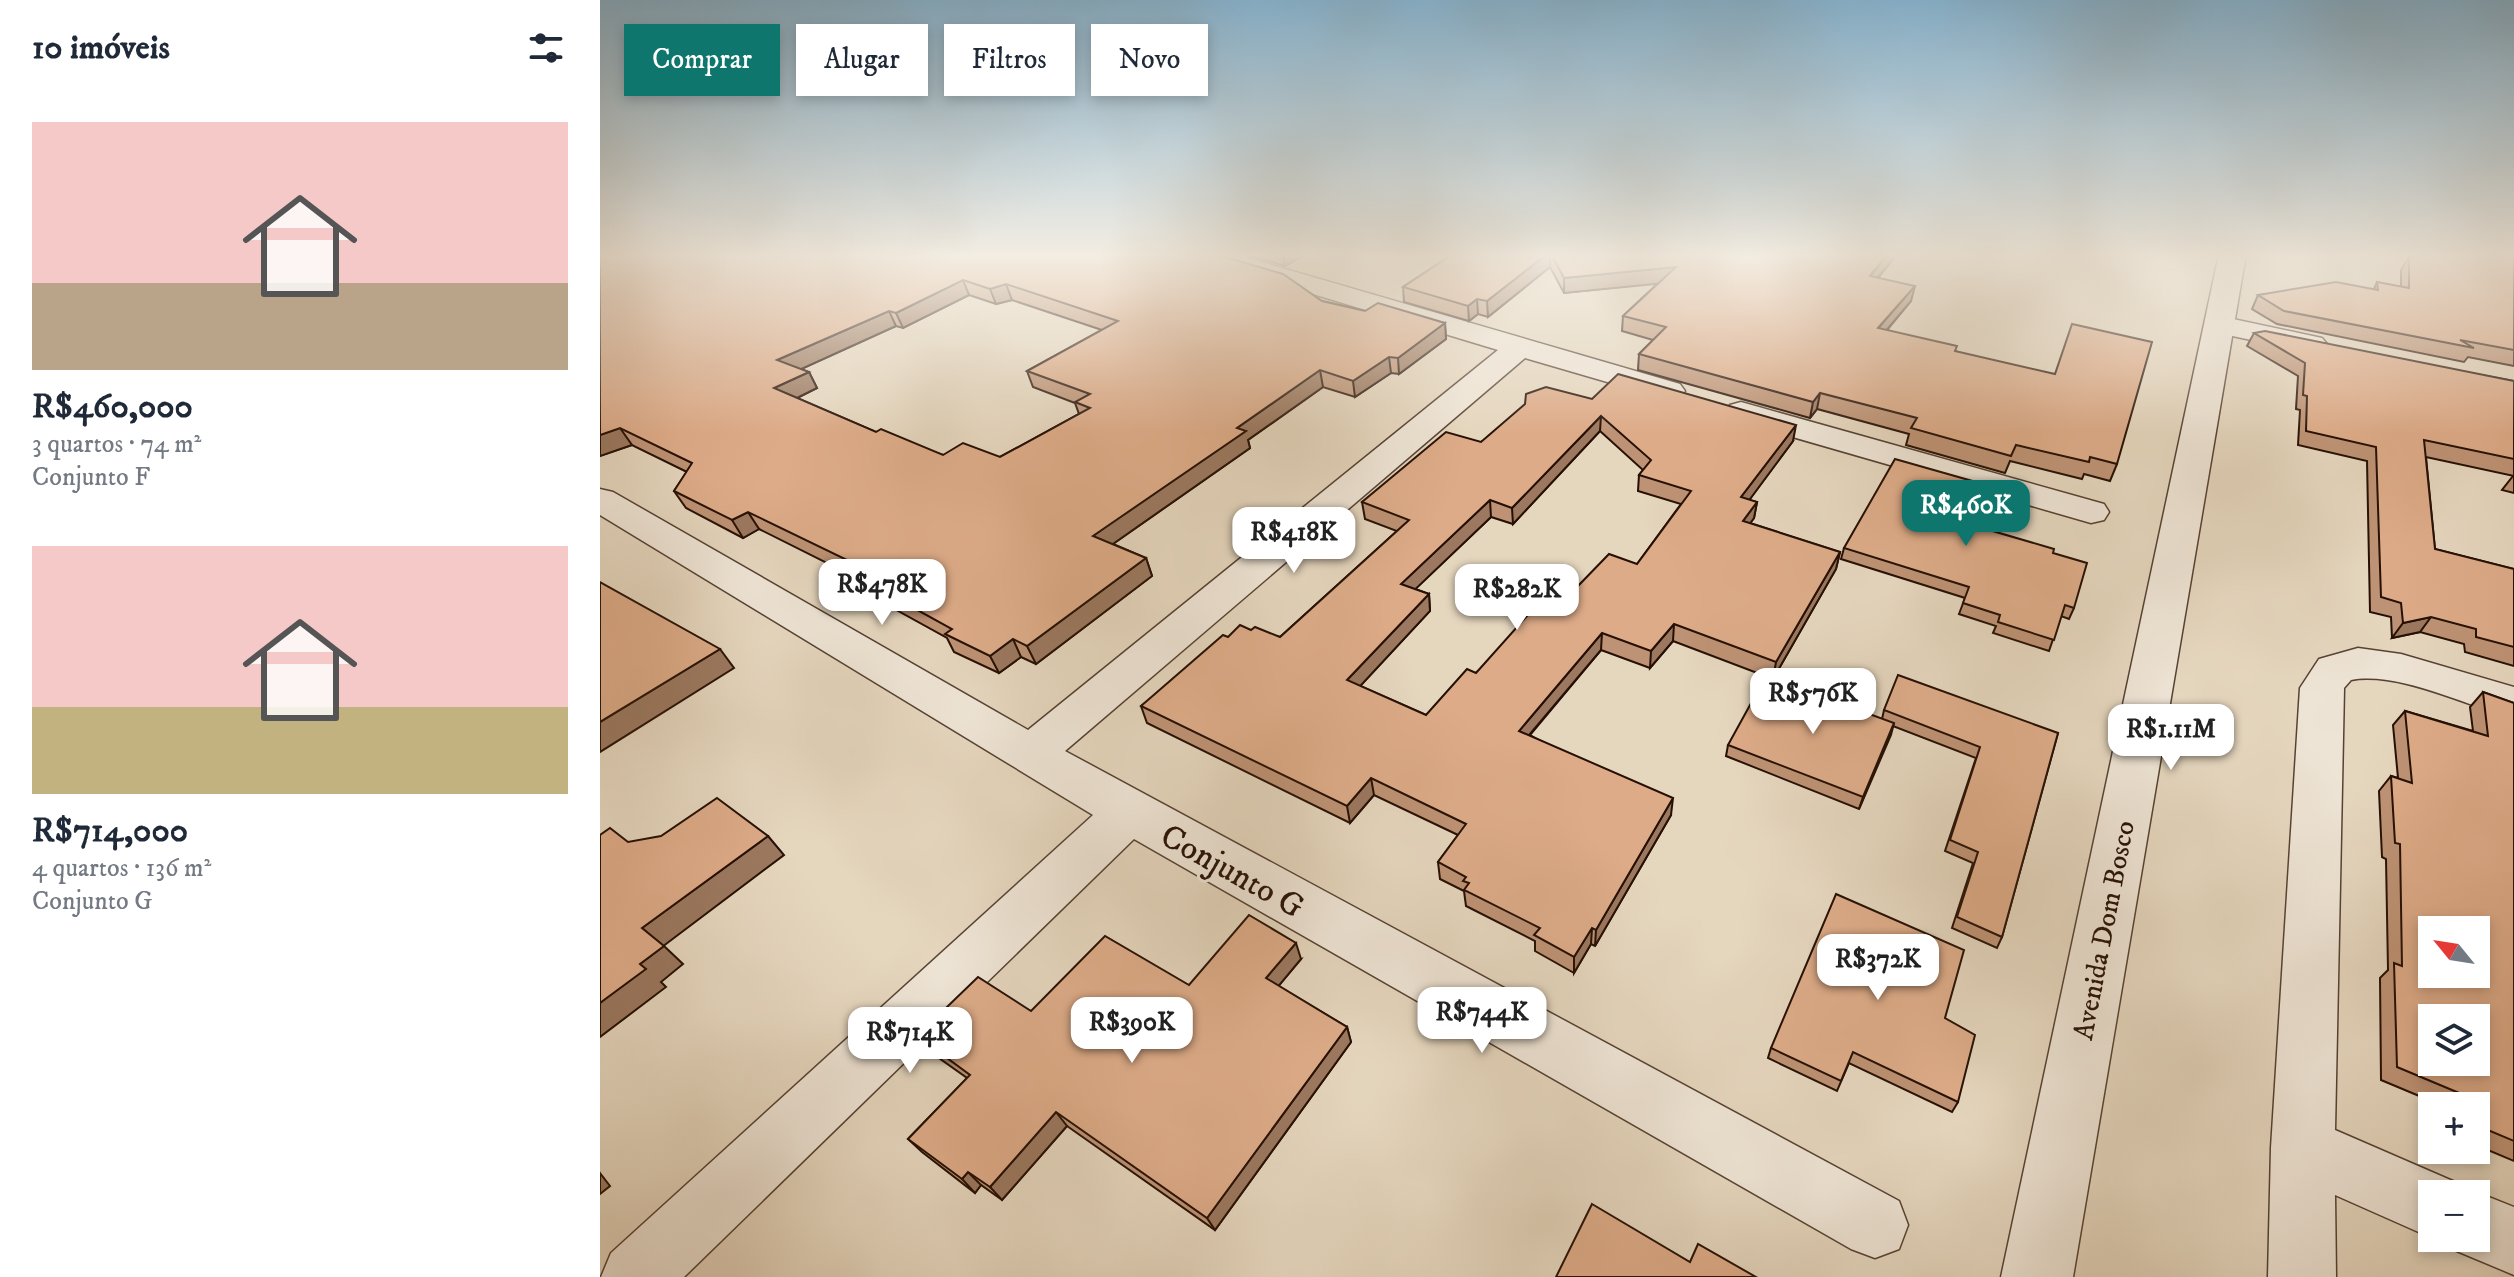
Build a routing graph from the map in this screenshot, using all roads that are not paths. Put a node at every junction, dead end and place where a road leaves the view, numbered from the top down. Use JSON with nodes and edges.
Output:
{"nodes":[{"id":1,"x":1404,"y":314,"type":"edge"},
{"id":2,"x":2221,"y":314,"type":"edge"},
{"id":3,"x":2219,"y":325,"type":"junction"},
{"id":4,"x":1518,"y":348,"type":"junction"},
{"id":5,"x":2343,"y":350,"type":"edge"},
{"id":6,"x":600,"y":500,"type":"edge"},
{"id":7,"x":2091,"y":512,"type":"dead end"},
{"id":8,"x":2514,"y":703,"type":"edge"},
{"id":9,"x":1031,"y":754,"type":"junction"},
{"id":10,"x":1129,"y":812,"type":"junction"},
{"id":11,"x":2303,"y":1148,"type":"junction"},
{"id":12,"x":2418,"y":1199,"type":"edge"},
{"id":13,"x":1875,"y":1225,"type":"dead end"},
{"id":14,"x":2490,"y":1231,"type":"edge"},
{"id":15,"x":2514,"y":1241,"type":"edge"},
{"id":16,"x":635,"y":1277,"type":"edge"},
{"id":17,"x":2037,"y":1277,"type":"edge"},
{"id":18,"x":2302,"y":1277,"type":"edge"}],
"edges":[{"from":1,"to":4,"type":"street"},
{"from":2,"to":3,"type":"street","name":"Avenida Dom Bosco"},
{"from":3,"to":5,"type":"street"},
{"from":3,"to":17,"type":"street","name":"Avenida Dom Bosco"},
{"from":4,"to":7,"type":"street"},
{"from":4,"to":9,"type":"street"},
{"from":6,"to":9,"type":"street","name":"Conjunto G"},
{"from":8,"to":11,"type":"street"},
{"from":9,"to":10,"type":"street","name":"Conjunto G"},
{"from":10,"to":13,"type":"street","name":"Conjunto G"},
{"from":10,"to":16,"type":"street"},
{"from":11,"to":12,"type":"street"},
{"from":11,"to":18,"type":"street"},
{"from":14,"to":15,"type":"street"}]}
